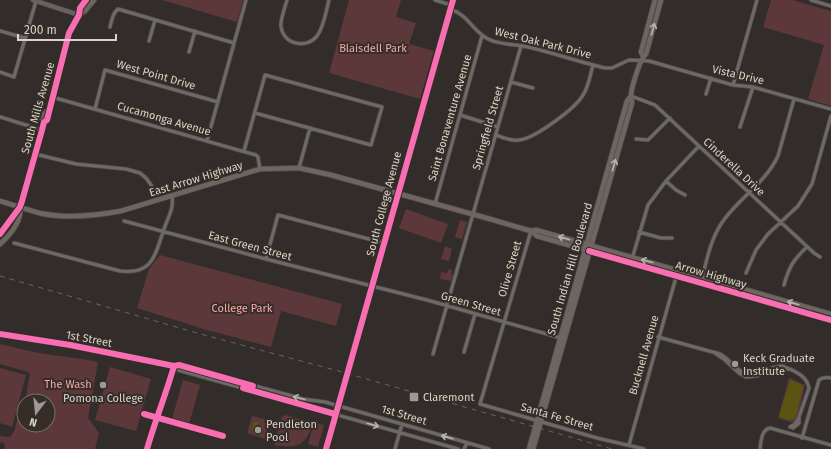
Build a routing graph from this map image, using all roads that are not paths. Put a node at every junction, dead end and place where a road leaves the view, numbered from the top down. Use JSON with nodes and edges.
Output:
{"nodes":[{"id":1,"x":35,"y":0,"type":"edge"},
{"id":2,"x":86,"y":0,"type":"edge"},
{"id":3,"x":94,"y":0,"type":"edge"},
{"id":4,"x":246,"y":0,"type":"edge"},
{"id":5,"x":287,"y":0,"type":"edge"},
{"id":6,"x":329,"y":0,"type":"edge"},
{"id":7,"x":434,"y":0,"type":"edge"},
{"id":8,"x":655,"y":0,"type":"edge"},
{"id":9,"x":661,"y":0,"type":"edge"},
{"id":10,"x":757,"y":0,"type":"edge"},
{"id":11,"x":811,"y":0,"type":"edge"},
{"id":12,"x":451,"y":5,"type":"edge"},
{"id":13,"x":831,"y":6,"type":"edge"},
{"id":14,"x":79,"y":15,"type":"junction"},
{"id":15,"x":155,"y":20,"type":"junction"},
{"id":16,"x":110,"y":27,"type":"dead end"},
{"id":17,"x":0,"y":31,"type":"edge"},
{"id":18,"x":195,"y":31,"type":"junction"},
{"id":19,"x":482,"y":36,"type":"junction"},
{"id":20,"x":25,"y":38,"type":"junction"},
{"id":21,"x":149,"y":41,"type":"dead end"},
{"id":22,"x":234,"y":42,"type":"junction"},
{"id":23,"x":521,"y":46,"type":"junction"},
{"id":24,"x":189,"y":52,"type":"dead end"},
{"id":25,"x":642,"y":58,"type":"junction"},
{"id":26,"x":593,"y":65,"type":"junction"},
{"id":27,"x":0,"y":72,"type":"edge"},
{"id":28,"x":710,"y":78,"type":"junction"},
{"id":29,"x":510,"y":82,"type":"junction"},
{"id":30,"x":733,"y":85,"type":"junction"},
{"id":31,"x":752,"y":87,"type":"junction"},
{"id":32,"x":533,"y":88,"type":"dead end"},
{"id":33,"x":706,"y":94,"type":"dead end"},
{"id":34,"x":631,"y":96,"type":"junction"},
{"id":35,"x":52,"y":97,"type":"junction"},
{"id":36,"x":794,"y":99,"type":"junction"},
{"id":37,"x":218,"y":102,"type":"junction"},
{"id":38,"x":95,"y":109,"type":"junction"},
{"id":39,"x":831,"y":109,"type":"edge"},
{"id":40,"x":255,"y":113,"type":"junction"},
{"id":41,"x":460,"y":115,"type":"junction"},
{"id":42,"x":831,"y":116,"type":"edge"},
{"id":43,"x":0,"y":117,"type":"edge"},
{"id":44,"x":670,"y":118,"type":"junction"},
{"id":45,"x":498,"y":127,"type":"junction"},
{"id":46,"x":740,"y":127,"type":"dead end"},
{"id":47,"x":310,"y":128,"type":"junction"},
{"id":48,"x":42,"y":130,"type":"junction"},
{"id":49,"x":496,"y":135,"type":"junction"},
{"id":50,"x":636,"y":139,"type":"dead end"},
{"id":51,"x":207,"y":141,"type":"junction"},
{"id":52,"x":699,"y":146,"type":"junction"},
{"id":53,"x":244,"y":151,"type":"junction"},
{"id":54,"x":35,"y":154,"type":"junction"},
{"id":55,"x":299,"y":168,"type":"junction"},
{"id":56,"x":260,"y":169,"type":"junction"},
{"id":57,"x":666,"y":181,"type":"junction"},
{"id":58,"x":154,"y":189,"type":"dead end"},
{"id":59,"x":398,"y":194,"type":"junction"},
{"id":60,"x":685,"y":194,"type":"dead end"},
{"id":61,"x":749,"y":194,"type":"junction"},
{"id":62,"x":172,"y":196,"type":"junction"},
{"id":63,"x":0,"y":200,"type":"edge"},
{"id":64,"x":435,"y":204,"type":"junction"},
{"id":65,"x":20,"y":207,"type":"junction"},
{"id":66,"x":473,"y":215,"type":"junction"},
{"id":67,"x":124,"y":221,"type":"dead end"},
{"id":68,"x":781,"y":223,"type":"junction"},
{"id":69,"x":531,"y":231,"type":"junction"},
{"id":70,"x":639,"y":232,"type":"junction"},
{"id":71,"x":163,"y":233,"type":"junction"},
{"id":72,"x":0,"y":234,"type":"edge"},
{"id":73,"x":672,"y":238,"type":"dead end"},
{"id":74,"x":14,"y":243,"type":"dead end"},
{"id":75,"x":0,"y":244,"type":"edge"},
{"id":76,"x":384,"y":244,"type":"junction"},
{"id":77,"x":589,"y":245,"type":"junction"},
{"id":78,"x":807,"y":247,"type":"junction"},
{"id":79,"x":587,"y":250,"type":"junction"},
{"id":80,"x":632,"y":257,"type":"junction"},
{"id":81,"x":820,"y":257,"type":"dead end"},
{"id":82,"x":266,"y":260,"type":"junction"},
{"id":83,"x":631,"y":263,"type":"junction"},
{"id":84,"x":678,"y":270,"type":"junction"},
{"id":85,"x":746,"y":273,"type":"dead end"},
{"id":86,"x":676,"y":275,"type":"junction"},
{"id":87,"x":702,"y":277,"type":"junction"},
{"id":88,"x":701,"y":282,"type":"junction"},
{"id":89,"x":784,"y":285,"type":"dead end"},
{"id":90,"x":372,"y":287,"type":"junction"},
{"id":91,"x":447,"y":306,"type":"junction"},
{"id":92,"x":475,"y":314,"type":"junction"},
{"id":93,"x":831,"y":314,"type":"edge"},
{"id":94,"x":831,"y":320,"type":"edge"},
{"id":95,"x":504,"y":323,"type":"junction"},
{"id":96,"x":0,"y":334,"type":"edge"},
{"id":97,"x":658,"y":337,"type":"junction"},
{"id":98,"x":562,"y":339,"type":"junction"},
{"id":99,"x":464,"y":352,"type":"dead end"},
{"id":100,"x":433,"y":354,"type":"dead end"},
{"id":101,"x":174,"y":366,"type":"junction"},
{"id":102,"x":831,"y":378,"type":"edge"},
{"id":103,"x":480,"y":404,"type":"joint"},
{"id":104,"x":338,"y":406,"type":"junction"},
{"id":105,"x":335,"y":414,"type":"junction"},
{"id":106,"x":539,"y":421,"type":"junction"},
{"id":107,"x":402,"y":424,"type":"junction"},
{"id":108,"x":791,"y":427,"type":"dead end"},
{"id":109,"x":400,"y":432,"type":"junction"},
{"id":110,"x":802,"y":438,"type":"junction"},
{"id":111,"x":467,"y":443,"type":"junction"},
{"id":112,"x":629,"y":445,"type":"junction"},
{"id":113,"x":831,"y":445,"type":"edge"},
{"id":114,"x":146,"y":449,"type":"edge"},
{"id":115,"x":326,"y":449,"type":"edge"},
{"id":116,"x":395,"y":449,"type":"edge"},
{"id":117,"x":458,"y":449,"type":"edge"},
{"id":118,"x":464,"y":449,"type":"edge"},
{"id":119,"x":489,"y":449,"type":"edge"},
{"id":120,"x":529,"y":449,"type":"edge"},
{"id":121,"x":533,"y":449,"type":"edge"},
{"id":122,"x":644,"y":449,"type":"edge"},
{"id":123,"x":760,"y":449,"type":"edge"}],
"edges":[{"from":1,"to":14,"type":"street"},
{"from":1,"to":20,"type":"street"},
{"from":2,"to":14,"type":"main road"},
{"from":3,"to":14,"type":"main road"},
{"from":4,"to":22,"type":"street"},
{"from":5,"to":6,"type":"street"},
{"from":7,"to":12,"type":"street","name":"West Oak Park Drive"},
{"from":8,"to":25,"type":"main road","name":"South Indian Hill Boulevard"},
{"from":25,"to":9,"type":"main road","name":"South Indian Hill Boulevard","one_way":true},
{"from":10,"to":30,"type":"street"},
{"from":11,"to":13,"type":"street"},
{"from":12,"to":19,"type":"street","name":"West Oak Park Drive"},
{"from":12,"to":59,"type":"street","name":"South College Avenue"},
{"from":14,"to":35,"type":"main road","name":"South Mills Avenue"},
{"from":15,"to":16,"type":"street"},
{"from":15,"to":18,"type":"street"},
{"from":15,"to":21,"type":"street"},
{"from":17,"to":20,"type":"street"},
{"from":18,"to":22,"type":"street"},
{"from":18,"to":24,"type":"street"},
{"from":19,"to":23,"type":"street","name":"West Oak Park Drive"},
{"from":19,"to":41,"type":"street","name":"Saint Bonaventure Avenue"},
{"from":20,"to":27,"type":"street"},
{"from":22,"to":37,"type":"street"},
{"from":23,"to":26,"type":"street","name":"West Oak Park Drive"},
{"from":23,"to":29,"type":"street","name":"Springfield Street"},
{"from":25,"to":26,"type":"street","name":"West Oak Park Drive"},
{"from":25,"to":28,"type":"street","name":"Vista Drive"},
{"from":25,"to":34,"type":"main road","name":"South Indian Hill Boulevard"},
{"from":26,"to":49,"type":"street"},
{"from":28,"to":30,"type":"street","name":"Vista Drive"},
{"from":28,"to":33,"type":"street"},
{"from":29,"to":32,"type":"street"},
{"from":29,"to":45,"type":"street","name":"Springfield Street"},
{"from":30,"to":31,"type":"street","name":"Vista Drive"},
{"from":31,"to":36,"type":"street","name":"Vista Drive"},
{"from":31,"to":46,"type":"street"},
{"from":34,"to":44,"type":"street","name":"Cinderella Drive"},
{"from":34,"to":77,"type":"main road","name":"South Indian Hill Boulevard"},
{"from":35,"to":38,"type":"street","name":"Cucamonga Avenue"},
{"from":35,"to":48,"type":"main road","name":"South Mills Avenue"},
{"from":36,"to":39,"type":"street","name":"Vista Drive"},
{"from":36,"to":61,"type":"street"},
{"from":37,"to":38,"type":"street","name":"West Point Drive"},
{"from":37,"to":51,"type":"street"},
{"from":38,"to":51,"type":"street","name":"Cucamonga Avenue"},
{"from":40,"to":47,"type":"street"},
{"from":40,"to":47,"type":"street"},
{"from":40,"to":53,"type":"street"},
{"from":41,"to":45,"type":"street"},
{"from":41,"to":64,"type":"street","name":"Saint Bonaventure Avenue"},
{"from":42,"to":68,"type":"street"},
{"from":43,"to":48,"type":"street"},
{"from":44,"to":50,"type":"street"},
{"from":44,"to":52,"type":"street","name":"Cinderella Drive"},
{"from":45,"to":49,"type":"street","name":"Springfield Street"},
{"from":47,"to":55,"type":"street"},
{"from":48,"to":54,"type":"main road","name":"South Mills Avenue"},
{"from":49,"to":66,"type":"street","name":"Springfield Street"},
{"from":51,"to":53,"type":"street","name":"Cucamonga Avenue"},
{"from":52,"to":57,"type":"street"},
{"from":52,"to":61,"type":"street","name":"Cinderella Drive"},
{"from":53,"to":56,"type":"street","name":"Cucamonga Avenue"},
{"from":54,"to":58,"type":"street"},
{"from":54,"to":65,"type":"main road","name":"South Mills Avenue"},
{"from":55,"to":56,"type":"main road","name":"East Arrow Highway"},
{"from":55,"to":59,"type":"main road","name":"East Arrow Highway"},
{"from":56,"to":62,"type":"main road","name":"East Arrow Highway"},
{"from":57,"to":60,"type":"street"},
{"from":57,"to":70,"type":"street"},
{"from":59,"to":64,"type":"main road","name":"Arrow Highway"},
{"from":59,"to":76,"type":"street","name":"South College Avenue"},
{"from":61,"to":68,"type":"street","name":"Cinderella Drive"},
{"from":61,"to":87,"type":"street"},
{"from":62,"to":65,"type":"main road","name":"East Arrow Highway"},
{"from":62,"to":71,"type":"street"},
{"from":63,"to":65,"type":"main road","name":"East Arrow Highway"},
{"from":64,"to":66,"type":"main road","name":"Arrow Highway"},
{"from":65,"to":72,"type":"main road"},
{"from":65,"to":75,"type":"main road","name":"South Mills Avenue"},
{"from":66,"to":69,"type":"main road","name":"Arrow Highway"},
{"from":66,"to":91,"type":"street","name":"Springfield Street"},
{"from":67,"to":71,"type":"street","name":"East Green Street"},
{"from":68,"to":78,"type":"street","name":"Cinderella Drive"},
{"from":68,"to":85,"type":"street"},
{"from":77,"to":69,"type":"main road","name":"Arrow Highway","one_way":true},
{"from":69,"to":79,"type":"main road","name":"Arrow Highway"},
{"from":69,"to":95,"type":"street","name":"Olive Street"},
{"from":70,"to":73,"type":"street"},
{"from":70,"to":80,"type":"street"},
{"from":71,"to":74,"type":"street"},
{"from":71,"to":82,"type":"street","name":"East Green Street"},
{"from":76,"to":82,"type":"street"},
{"from":76,"to":90,"type":"street","name":"South College Avenue"},
{"from":77,"to":79,"type":"main road","name":"South Indian Hill Boulevard"},
{"from":77,"to":80,"type":"main road","name":"Arrow Highway"},
{"from":78,"to":81,"type":"street","name":"Cinderella Drive"},
{"from":78,"to":89,"type":"street"},
{"from":79,"to":83,"type":"main road","name":"Arrow Highway"},
{"from":79,"to":98,"type":"main road","name":"South Indian Hill Boulevard"},
{"from":80,"to":83,"type":"street"},
{"from":84,"to":80,"type":"main road","name":"Arrow Highway","one_way":true},
{"from":82,"to":90,"type":"street","name":"East Green Street"},
{"from":83,"to":86,"type":"main road","name":"Arrow Highway"},
{"from":84,"to":86,"type":"street","name":"Bucknell Avenue"},
{"from":84,"to":87,"type":"main road","name":"Arrow Highway"},
{"from":86,"to":88,"type":"main road","name":"Arrow Highway"},
{"from":86,"to":97,"type":"street","name":"Bucknell Avenue"},
{"from":87,"to":88,"type":"street"},
{"from":93,"to":87,"type":"main road","name":"Arrow Highway","one_way":true},
{"from":88,"to":94,"type":"main road","name":"Arrow Highway"},
{"from":90,"to":91,"type":"street","name":"Green Street"},
{"from":90,"to":104,"type":"street","name":"South College Avenue"},
{"from":91,"to":92,"type":"street","name":"Green Street"},
{"from":91,"to":100,"type":"street","name":"Springfield Street"},
{"from":92,"to":95,"type":"street","name":"Green Street"},
{"from":92,"to":99,"type":"street"},
{"from":95,"to":98,"type":"street","name":"Green Street"},
{"from":95,"to":103,"type":"street","name":"Olive Street"},
{"from":96,"to":101,"type":"street","name":"1st Street"},
{"from":97,"to":108,"type":"street"},
{"from":97,"to":112,"type":"street","name":"Bucknell Avenue"},
{"from":98,"to":106,"type":"main road","name":"South Indian Hill Boulevard"},
{"from":104,"to":101,"type":"street","name":"1st Street","one_way":true},
{"from":101,"to":105,"type":"street","name":"1st Street"},
{"from":101,"to":114,"type":"street"},
{"from":102,"to":110,"type":"street"},
{"from":103,"to":106,"type":"street","name":"Santa Fe Street"},
{"from":104,"to":105,"type":"street","name":"South College Avenue"},
{"from":104,"to":107,"type":"street","name":"1st Street"},
{"from":105,"to":109,"type":"street","name":"1st Street","one_way":true},
{"from":105,"to":115,"type":"street","name":"South College Avenue"},
{"from":106,"to":112,"type":"street","name":"Santa Fe Street"},
{"from":106,"to":120,"type":"main road","name":"South Indian Hill Boulevard"},
{"from":106,"to":121,"type":"main road","name":"South Indian Hill Boulevard"},
{"from":107,"to":109,"type":"street"},
{"from":111,"to":107,"type":"street","name":"1st Street","one_way":true},
{"from":109,"to":116,"type":"street"},
{"from":109,"to":117,"type":"street","name":"1st Street"},
{"from":110,"to":113,"type":"street"},
{"from":110,"to":123,"type":"street"},
{"from":111,"to":118,"type":"street"},
{"from":111,"to":119,"type":"street","name":"1st Street"},
{"from":112,"to":122,"type":"street","name":"Santa Fe Street"}]}
